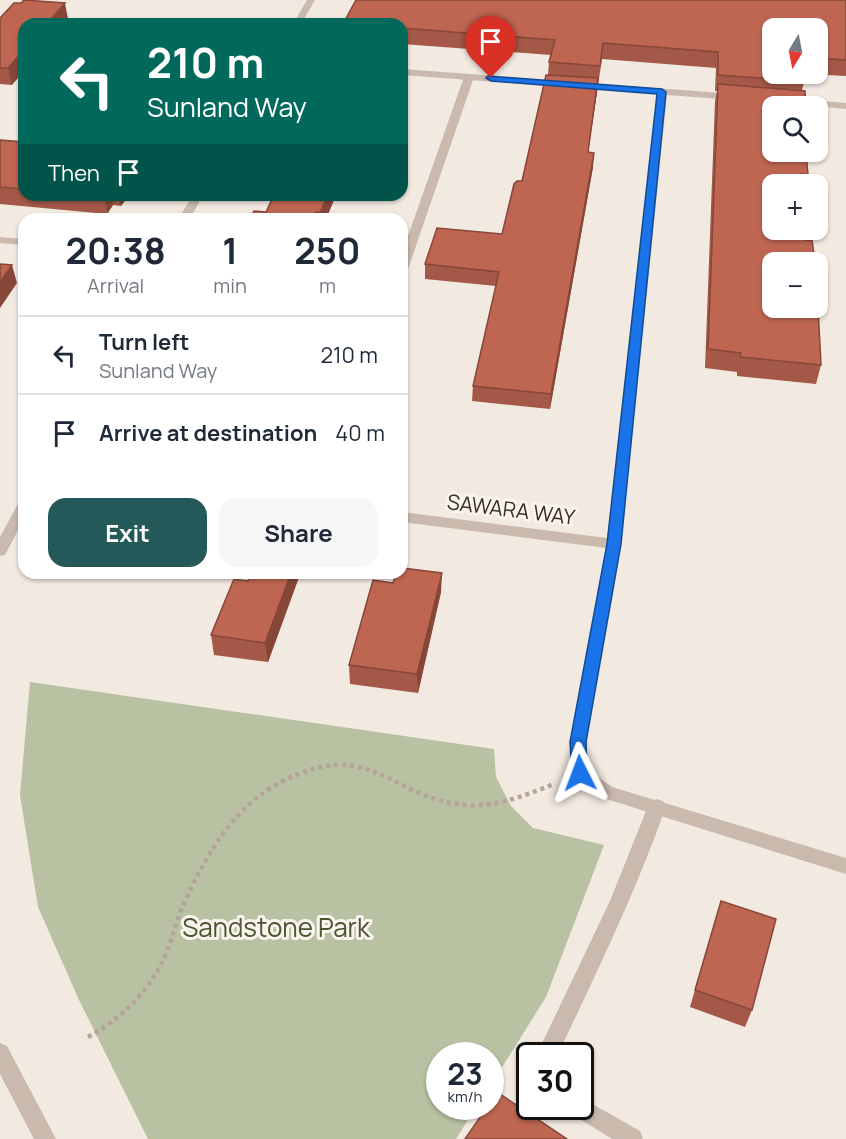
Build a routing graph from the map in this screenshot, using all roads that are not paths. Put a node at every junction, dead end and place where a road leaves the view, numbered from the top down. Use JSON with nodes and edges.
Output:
{"nodes":[{"id":1,"x":310,"y":0,"type":"edge"},
{"id":2,"x":300,"y":18,"type":"edge"},
{"id":3,"x":408,"y":72,"type":"edge"},
{"id":4,"x":469,"y":77,"type":"junction"},
{"id":5,"x":662,"y":92,"type":"junction"},
{"id":6,"x":742,"y":98,"type":"edge"},
{"id":7,"x":828,"y":104,"type":"edge"},
{"id":8,"x":846,"y":106,"type":"edge"},
{"id":9,"x":0,"y":240,"type":"edge"},
{"id":10,"x":18,"y":242,"type":"edge"},
{"id":11,"x":408,"y":252,"type":"edge"},
{"id":12,"x":18,"y":516,"type":"edge"},
{"id":13,"x":408,"y":518,"type":"edge"},
{"id":14,"x":614,"y":544,"type":"junction"},
{"id":15,"x":0,"y":551,"type":"edge"},
{"id":16,"x":657,"y":806,"type":"junction"},
{"id":17,"x":846,"y":866,"type":"edge"},
{"id":18,"x":553,"y":1042,"type":"edge"},
{"id":19,"x":0,"y":1053,"type":"edge"},
{"id":20,"x":594,"y":1116,"type":"edge"},
{"id":21,"x":45,"y":1139,"type":"edge"},
{"id":22,"x":632,"y":1139,"type":"edge"}],
"edges":[{"from":1,"to":2,"type":"street"},
{"from":3,"to":4,"type":"street"},
{"from":4,"to":5,"type":"street"},
{"from":4,"to":11,"type":"street"},
{"from":5,"to":6,"type":"street"},
{"from":5,"to":14,"type":"street"},
{"from":7,"to":8,"type":"street"},
{"from":9,"to":10,"type":"street"},
{"from":12,"to":15,"type":"street"},
{"from":13,"to":14,"type":"street","name":"SAWARA WAY"},
{"from":14,"to":16,"type":"street"},
{"from":16,"to":17,"type":"street"},
{"from":16,"to":18,"type":"street"},
{"from":19,"to":21,"type":"street"},
{"from":20,"to":22,"type":"street"}]}
